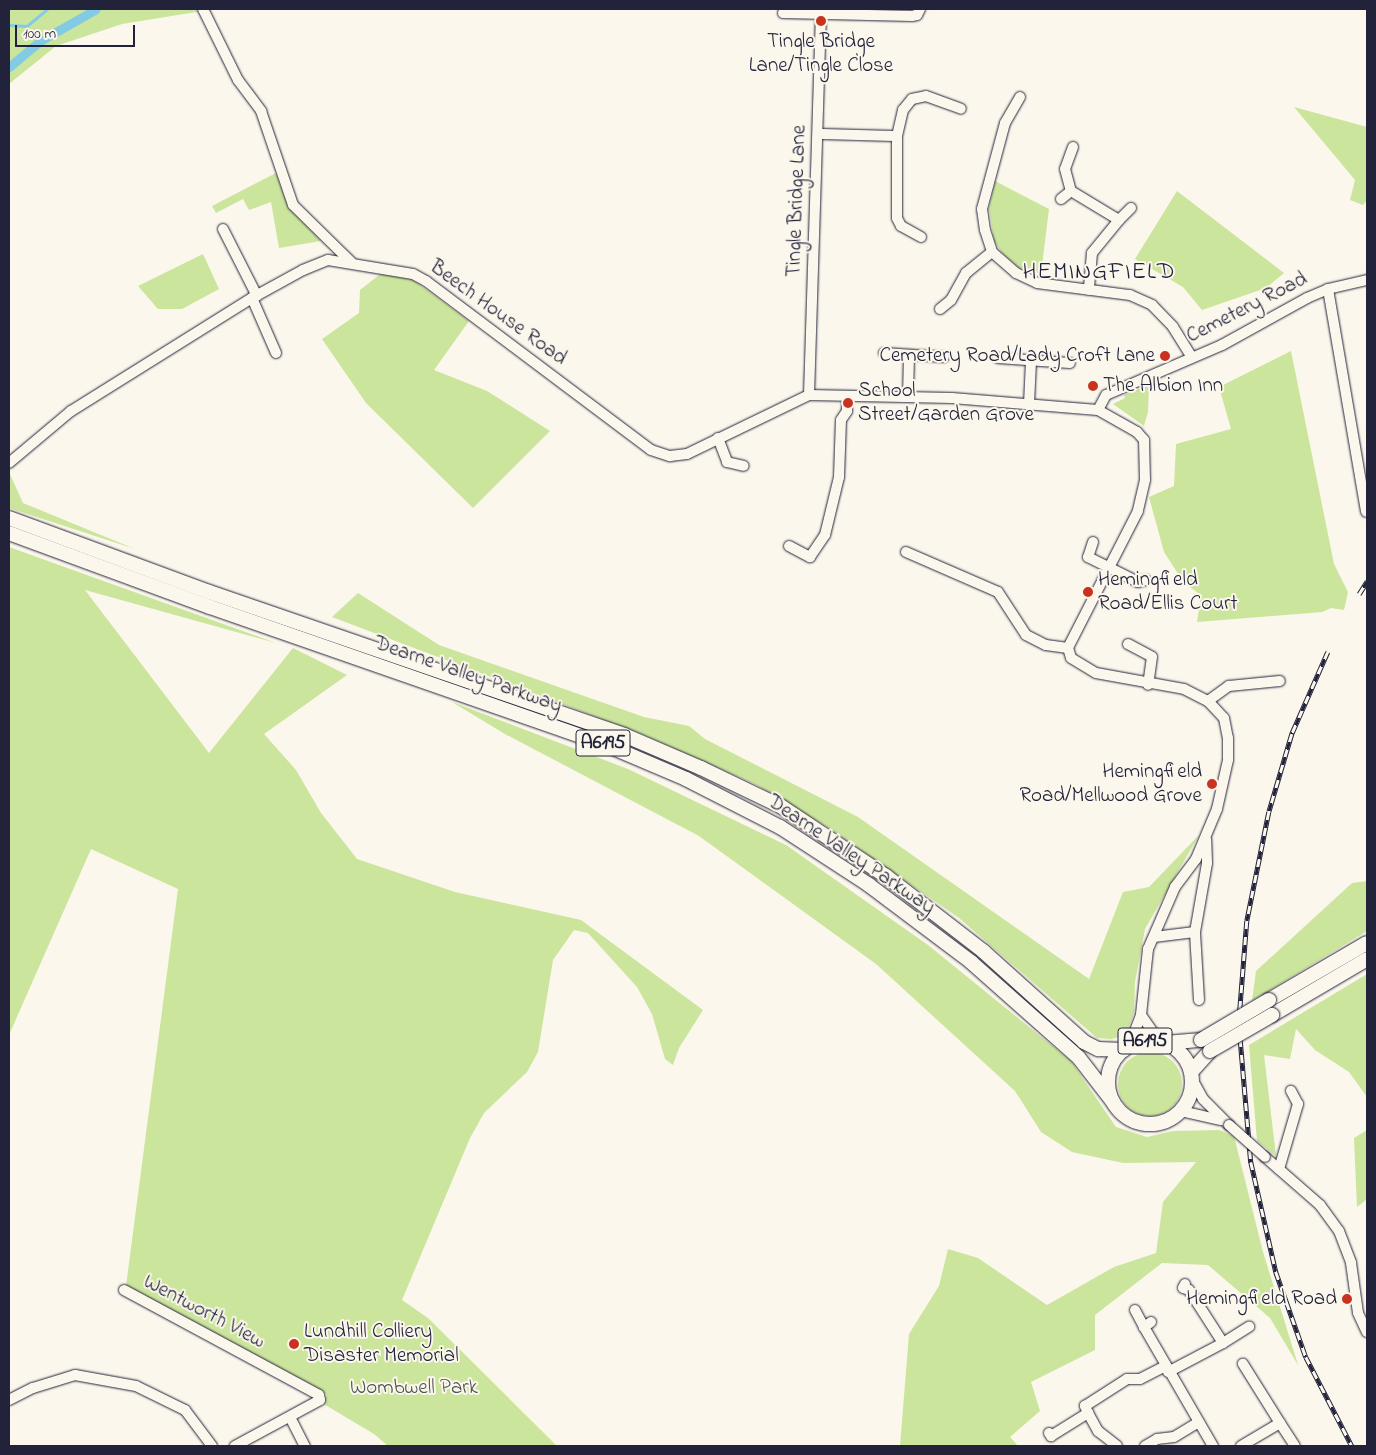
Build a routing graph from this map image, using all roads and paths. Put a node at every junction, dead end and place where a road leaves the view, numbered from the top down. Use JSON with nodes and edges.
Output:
{"nodes":[{"id":1,"x":203,"y":9,"type":"edge"},
{"id":2,"x":920,"y":9,"type":"edge"},
{"id":3,"x":821,"y":11,"type":"edge"},
{"id":4,"x":783,"y":13,"type":"dead end"},
{"id":5,"x":1020,"y":97,"type":"dead end"},
{"id":6,"x":961,"y":109,"type":"dead end"},
{"id":7,"x":819,"y":134,"type":"junction"},
{"id":8,"x":897,"y":136,"type":"junction"},
{"id":9,"x":1073,"y":147,"type":"dead end"},
{"id":10,"x":1071,"y":191,"type":"junction"},
{"id":11,"x":1061,"y":200,"type":"dead end"},
{"id":12,"x":1131,"y":208,"type":"dead end"},
{"id":13,"x":1120,"y":220,"type":"junction"},
{"id":14,"x":223,"y":229,"type":"dead end"},
{"id":15,"x":921,"y":237,"type":"dead end"},
{"id":16,"x":992,"y":252,"type":"junction"},
{"id":17,"x":352,"y":262,"type":"junction"},
{"id":18,"x":1367,"y":280,"type":"edge"},
{"id":19,"x":1328,"y":289,"type":"junction"},
{"id":20,"x":1089,"y":290,"type":"junction"},
{"id":21,"x":255,"y":297,"type":"junction"},
{"id":22,"x":940,"y":310,"type":"dead end"},
{"id":23,"x":276,"y":353,"type":"dead end"},
{"id":24,"x":884,"y":353,"type":"dead end"},
{"id":25,"x":910,"y":355,"type":"junction"},
{"id":26,"x":944,"y":357,"type":"dead end"},
{"id":27,"x":1192,"y":357,"type":"junction"},
{"id":28,"x":998,"y":358,"type":"dead end"},
{"id":29,"x":1031,"y":361,"type":"junction"},
{"id":30,"x":1070,"y":363,"type":"dead end"},
{"id":31,"x":809,"y":395,"type":"junction"},
{"id":32,"x":847,"y":396,"type":"junction"},
{"id":33,"x":908,"y":396,"type":"junction"},
{"id":34,"x":1029,"y":404,"type":"junction"},
{"id":35,"x":1098,"y":410,"type":"junction"},
{"id":36,"x":718,"y":438,"type":"junction"},
{"id":37,"x":9,"y":462,"type":"edge"},
{"id":38,"x":744,"y":466,"type":"dead end"},
{"id":39,"x":1366,"y":512,"type":"dead end"},
{"id":40,"x":9,"y":518,"type":"edge"},
{"id":41,"x":9,"y":533,"type":"edge"},
{"id":42,"x":1093,"y":542,"type":"dead end"},
{"id":43,"x":789,"y":546,"type":"dead end"},
{"id":44,"x":906,"y":552,"type":"dead end"},
{"id":45,"x":1108,"y":566,"type":"junction"},
{"id":46,"x":1146,"y":580,"type":"dead end"},
{"id":47,"x":1128,"y":644,"type":"dead end"},
{"id":48,"x":1068,"y":648,"type":"junction"},
{"id":49,"x":1280,"y":681,"type":"dead end"},
{"id":50,"x":1148,"y":685,"type":"junction"},
{"id":51,"x":1208,"y":701,"type":"junction"},
{"id":52,"x":1206,"y":838,"type":"junction"},
{"id":53,"x":1195,"y":932,"type":"junction"},
{"id":54,"x":1154,"y":937,"type":"junction"},
{"id":55,"x":1367,"y":943,"type":"edge"},
{"id":56,"x":1367,"y":959,"type":"edge"},
{"id":57,"x":1199,"y":1000,"type":"dead end"},
{"id":58,"x":1141,"y":1015,"type":"junction"},
{"id":59,"x":1162,"y":1042,"type":"junction"},
{"id":60,"x":1126,"y":1048,"type":"junction"},
{"id":61,"x":1192,"y":1076,"type":"junction"},
{"id":62,"x":1291,"y":1091,"type":"dead end"},
{"id":63,"x":1113,"y":1102,"type":"junction"},
{"id":64,"x":1181,"y":1111,"type":"junction"},
{"id":65,"x":1227,"y":1124,"type":"junction"},
{"id":66,"x":1279,"y":1169,"type":"junction"},
{"id":67,"x":1185,"y":1284,"type":"dead end"},
{"id":68,"x":124,"y":1290,"type":"dead end"},
{"id":69,"x":1135,"y":1310,"type":"dead end"},
{"id":70,"x":1249,"y":1327,"type":"dead end"},
{"id":71,"x":1367,"y":1332,"type":"edge"},
{"id":72,"x":1223,"y":1343,"type":"junction"},
{"id":73,"x":1242,"y":1364,"type":"dead end"},
{"id":74,"x":1167,"y":1369,"type":"junction"},
{"id":75,"x":9,"y":1400,"type":"edge"},
{"id":76,"x":1088,"y":1413,"type":"junction"},
{"id":77,"x":290,"y":1418,"type":"junction"},
{"id":78,"x":1199,"y":1422,"type":"junction"},
{"id":79,"x":1280,"y":1423,"type":"junction"},
{"id":80,"x":1049,"y":1432,"type":"dead end"},
{"id":81,"x":212,"y":1446,"type":"edge"},
{"id":82,"x":235,"y":1446,"type":"edge"},
{"id":83,"x":305,"y":1446,"type":"edge"},
{"id":84,"x":1117,"y":1446,"type":"edge"},
{"id":85,"x":1145,"y":1446,"type":"edge"},
{"id":86,"x":1213,"y":1446,"type":"edge"},
{"id":87,"x":1241,"y":1446,"type":"edge"},
{"id":88,"x":1295,"y":1446,"type":"edge"}],
"edges":[{"from":1,"to":17,"type":"street"},
{"from":2,"to":3,"type":"street"},
{"from":3,"to":4,"type":"street"},
{"from":3,"to":7,"type":"street","name":"Tingle Bridge Lane"},
{"from":5,"to":16,"type":"street"},
{"from":6,"to":8,"type":"street"},
{"from":7,"to":8,"type":"street"},
{"from":7,"to":31,"type":"street","name":"Tingle Bridge Lane"},
{"from":8,"to":15,"type":"street"},
{"from":9,"to":10,"type":"street"},
{"from":10,"to":11,"type":"street"},
{"from":10,"to":13,"type":"street"},
{"from":12,"to":13,"type":"street"},
{"from":13,"to":20,"type":"street"},
{"from":14,"to":21,"type":"street"},
{"from":16,"to":20,"type":"street"},
{"from":16,"to":22,"type":"street"},
{"from":17,"to":21,"type":"street","name":"Beech House Road"},
{"from":17,"to":36,"type":"street","name":"Beech House Road"},
{"from":18,"to":19,"type":"street","name":"Cemetery Road"},
{"from":19,"to":27,"type":"street","name":"Cemetery Road"},
{"from":19,"to":39,"type":"street"},
{"from":20,"to":27,"type":"street"},
{"from":21,"to":23,"type":"street"},
{"from":21,"to":37,"type":"street","name":"Beech House Road"},
{"from":24,"to":25,"type":"street"},
{"from":25,"to":26,"type":"street"},
{"from":25,"to":33,"type":"street"},
{"from":27,"to":35,"type":"street","name":"Cemetery Road"},
{"from":28,"to":29,"type":"street"},
{"from":29,"to":30,"type":"street"},
{"from":29,"to":34,"type":"street"},
{"from":31,"to":32,"type":"street"},
{"from":31,"to":36,"type":"street","name":"Beech House Road"},
{"from":32,"to":33,"type":"street"},
{"from":32,"to":43,"type":"street"},
{"from":33,"to":34,"type":"street"},
{"from":34,"to":35,"type":"street"},
{"from":35,"to":45,"type":"street"},
{"from":36,"to":38,"type":"street"},
{"from":40,"to":60,"type":"highway","name":"Dearne Valley Parkway","number":"A6195"},
{"from":41,"to":63,"type":"highway","name":"Dearne Valley Parkway","number":"A6195"},
{"from":42,"to":45,"type":"street"},
{"from":44,"to":48,"type":"street"},
{"from":45,"to":46,"type":"street"},
{"from":45,"to":48,"type":"street"},
{"from":47,"to":50,"type":"street"},
{"from":48,"to":50,"type":"street"},
{"from":49,"to":51,"type":"street"},
{"from":50,"to":51,"type":"street"},
{"from":51,"to":52,"type":"street"},
{"from":52,"to":53,"type":"street"},
{"from":52,"to":54,"type":"street"},
{"from":53,"to":54,"type":"street"},
{"from":53,"to":57,"type":"street"},
{"from":54,"to":58,"type":"street"},
{"from":55,"to":59,"type":"highway","number":"A6195","bridge":true},
{"from":56,"to":61,"type":"highway","number":"A6195","bridge":true},
{"from":58,"to":59,"type":"street"},
{"from":58,"to":60,"type":"street"},
{"from":59,"to":60,"type":"highway","number":"A6195"},
{"from":59,"to":61,"type":"highway","number":"A6195"},
{"from":60,"to":63,"type":"highway","number":"A6195"},
{"from":61,"to":64,"type":"highway","number":"A6195"},
{"from":61,"to":65,"type":"street"},
{"from":62,"to":66,"type":"street"},
{"from":63,"to":64,"type":"highway","number":"A6195"},
{"from":64,"to":65,"type":"street"},
{"from":65,"to":66,"type":"street","bridge":true},
{"from":66,"to":71,"type":"street"},
{"from":67,"to":72,"type":"street"},
{"from":68,"to":77,"type":"street","name":"Wentworth View"},
{"from":69,"to":74,"type":"street"},
{"from":70,"to":72,"type":"street"},
{"from":72,"to":74,"type":"street"},
{"from":73,"to":79,"type":"street"},
{"from":74,"to":76,"type":"street"},
{"from":74,"to":78,"type":"street"},
{"from":75,"to":81,"type":"street"},
{"from":76,"to":80,"type":"street"},
{"from":76,"to":84,"type":"street"},
{"from":77,"to":82,"type":"street"},
{"from":77,"to":83,"type":"street"},
{"from":78,"to":85,"type":"street"},
{"from":78,"to":86,"type":"street"},
{"from":79,"to":87,"type":"street"},
{"from":79,"to":88,"type":"street"}]}
